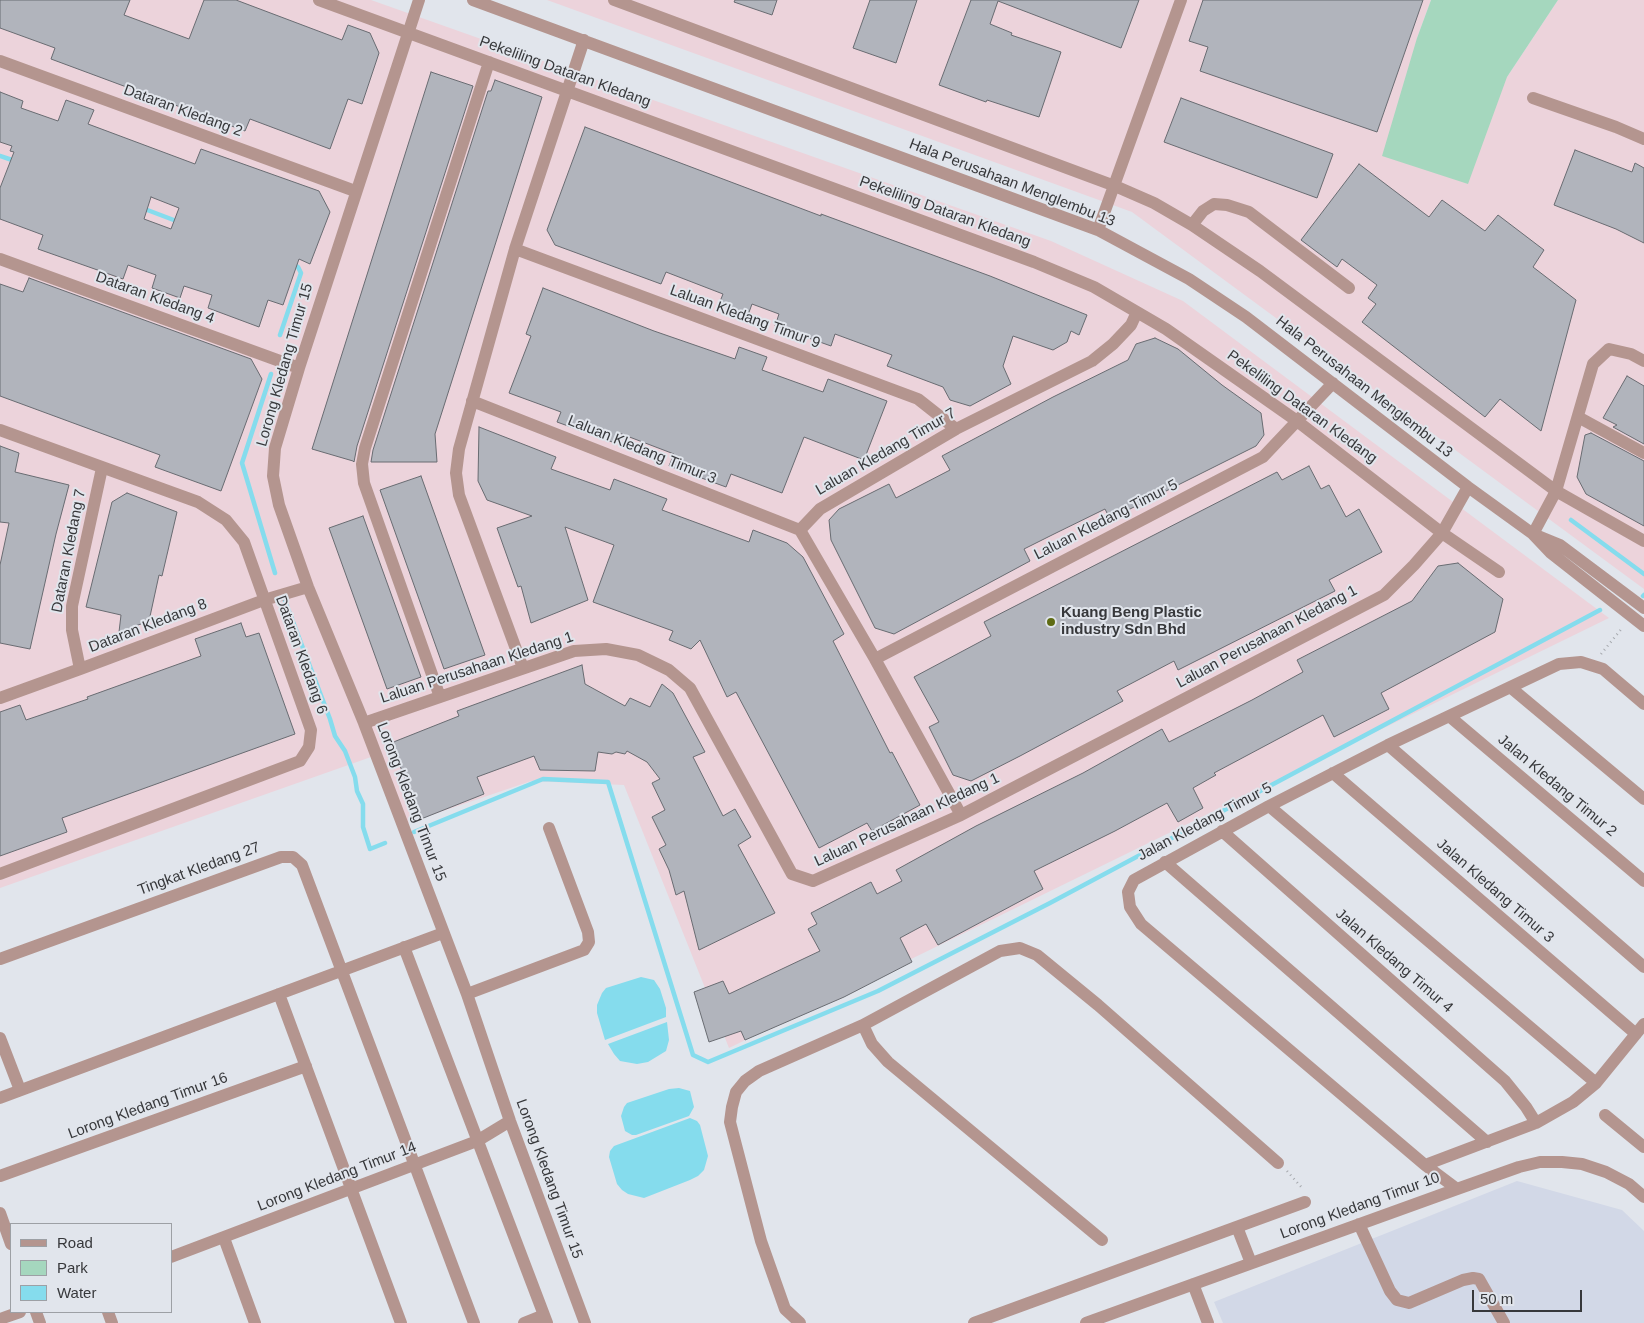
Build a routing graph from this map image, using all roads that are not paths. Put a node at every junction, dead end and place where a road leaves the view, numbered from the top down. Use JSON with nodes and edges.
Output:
{"nodes":[{"id":1,"x":318,"y":0,"type":"edge"},
{"id":2,"x":418,"y":0,"type":"edge"},
{"id":3,"x":473,"y":0,"type":"edge"},
{"id":4,"x":614,"y":0,"type":"edge"},
{"id":5,"x":1181,"y":0,"type":"edge"},
{"id":6,"x":408,"y":32,"type":"junction"},
{"id":7,"x":584,"y":40,"type":"junction"},
{"id":8,"x":0,"y":61,"type":"edge"},
{"id":9,"x":490,"y":62,"type":"junction"},
{"id":10,"x":567,"y":90,"type":"junction"},
{"id":11,"x":1533,"y":98,"type":"dead end"},
{"id":12,"x":1644,"y":139,"type":"edge"},
{"id":13,"x":1115,"y":186,"type":"junction"},
{"id":14,"x":355,"y":191,"type":"junction"},
{"id":15,"x":1192,"y":224,"type":"junction"},
{"id":16,"x":1098,"y":230,"type":"junction"},
{"id":17,"x":515,"y":249,"type":"junction"},
{"id":18,"x":0,"y":259,"type":"edge"},
{"id":19,"x":1349,"y":288,"type":"dead end"},
{"id":20,"x":1137,"y":312,"type":"junction"},
{"id":21,"x":1644,"y":361,"type":"edge"},
{"id":22,"x":299,"y":368,"type":"junction"},
{"id":23,"x":1332,"y":383,"type":"junction"},
{"id":24,"x":472,"y":401,"type":"junction"},
{"id":25,"x":1578,"y":417,"type":"junction"},
{"id":26,"x":1298,"y":421,"type":"junction"},
{"id":27,"x":956,"y":429,"type":"junction"},
{"id":28,"x":0,"y":430,"type":"edge"},
{"id":29,"x":1644,"y":453,"type":"edge"},
{"id":30,"x":102,"y":468,"type":"junction"},
{"id":31,"x":1468,"y":488,"type":"junction"},
{"id":32,"x":1556,"y":491,"type":"junction"},
{"id":33,"x":800,"y":530,"type":"junction"},
{"id":34,"x":1442,"y":533,"type":"junction"},
{"id":35,"x":1533,"y":534,"type":"junction"},
{"id":36,"x":1644,"y":541,"type":"edge"},
{"id":37,"x":1498,"y":572,"type":"dead end"},
{"id":38,"x":308,"y":587,"type":"junction"},
{"id":39,"x":264,"y":600,"type":"junction"},
{"id":40,"x":1644,"y":608,"type":"edge"},
{"id":41,"x":1644,"y":626,"type":"edge"},
{"id":42,"x":875,"y":659,"type":"junction"},
{"id":43,"x":523,"y":668,"type":"junction"},
{"id":44,"x":80,"y":669,"type":"junction"},
{"id":45,"x":1510,"y":687,"type":"junction"},
{"id":46,"x":440,"y":697,"type":"junction"},
{"id":47,"x":0,"y":698,"type":"edge"},
{"id":48,"x":1644,"y":704,"type":"edge"},
{"id":49,"x":1449,"y":716,"type":"junction"},
{"id":50,"x":364,"y":723,"type":"junction"},
{"id":51,"x":1388,"y":745,"type":"junction"},
{"id":52,"x":1334,"y":774,"type":"junction"},
{"id":53,"x":1644,"y":800,"type":"edge"},
{"id":54,"x":1270,"y":806,"type":"junction"},
{"id":55,"x":961,"y":815,"type":"junction"},
{"id":56,"x":549,"y":828,"type":"dead end"},
{"id":57,"x":1222,"y":831,"type":"junction"},
{"id":58,"x":1165,"y":862,"type":"junction"},
{"id":59,"x":0,"y":874,"type":"edge"},
{"id":60,"x":1644,"y":881,"type":"edge"},
{"id":61,"x":443,"y":933,"type":"junction"},
{"id":62,"x":404,"y":947,"type":"junction"},
{"id":63,"x":0,"y":959,"type":"edge"},
{"id":64,"x":1644,"y":967,"type":"edge"},
{"id":65,"x":341,"y":970,"type":"junction"},
{"id":66,"x":280,"y":994,"type":"junction"},
{"id":67,"x":467,"y":994,"type":"junction"},
{"id":68,"x":863,"y":1026,"type":"junction"},
{"id":69,"x":1640,"y":1029,"type":"edge"},
{"id":70,"x":0,"y":1038,"type":"edge"},
{"id":71,"x":306,"y":1066,"type":"junction"},
{"id":72,"x":1596,"y":1083,"type":"junction"},
{"id":73,"x":20,"y":1090,"type":"junction"},
{"id":74,"x":0,"y":1098,"type":"edge"},
{"id":75,"x":1605,"y":1115,"type":"dead end"},
{"id":76,"x":510,"y":1121,"type":"junction"},
{"id":77,"x":1536,"y":1123,"type":"junction"},
{"id":78,"x":477,"y":1141,"type":"junction"},
{"id":79,"x":1487,"y":1142,"type":"junction"},
{"id":80,"x":1644,"y":1147,"type":"edge"},
{"id":81,"x":1278,"y":1163,"type":"road end"},
{"id":82,"x":414,"y":1165,"type":"junction"},
{"id":83,"x":1426,"y":1165,"type":"junction"},
{"id":84,"x":0,"y":1176,"type":"edge"},
{"id":85,"x":1457,"y":1188,"type":"junction"},
{"id":86,"x":352,"y":1189,"type":"junction"},
{"id":87,"x":1644,"y":1197,"type":"edge"},
{"id":88,"x":1306,"y":1202,"type":"road end"},
{"id":89,"x":0,"y":1212,"type":"edge"},
{"id":90,"x":1359,"y":1224,"type":"junction"},
{"id":91,"x":1237,"y":1227,"type":"junction"},
{"id":92,"x":224,"y":1238,"type":"junction"},
{"id":93,"x":1102,"y":1240,"type":"dead end"},
{"id":94,"x":10,"y":1241,"type":"edge"},
{"id":95,"x":172,"y":1258,"type":"edge"},
{"id":96,"x":1251,"y":1263,"type":"junction"},
{"id":97,"x":1193,"y":1284,"type":"junction"},
{"id":98,"x":17,"y":1313,"type":"edge"},
{"id":99,"x":0,"y":1319,"type":"edge"},
{"id":100,"x":546,"y":1319,"type":"edge"},
{"id":101,"x":255,"y":1323,"type":"edge"},
{"id":102,"x":401,"y":1323,"type":"edge"},
{"id":103,"x":474,"y":1323,"type":"edge"},
{"id":104,"x":524,"y":1323,"type":"edge"},
{"id":105,"x":585,"y":1323,"type":"edge"},
{"id":106,"x":800,"y":1323,"type":"edge"},
{"id":107,"x":974,"y":1323,"type":"edge"},
{"id":108,"x":1086,"y":1323,"type":"edge"},
{"id":109,"x":1208,"y":1323,"type":"edge"},
{"id":110,"x":1504,"y":1323,"type":"edge"}],
"edges":[{"from":1,"to":6,"type":"street","name":"Pekeliling Dataran Kledang"},
{"from":2,"to":6,"type":"street","name":"Lorong Kledang Timur 15"},
{"from":3,"to":7,"type":"street","name":"Hala Perusahaan Menglembu 13"},
{"from":4,"to":13,"type":"street","name":"Hala Perusahaan Menglembu 13"},
{"from":5,"to":13,"type":"street"},
{"from":6,"to":9,"type":"street","name":"Pekeliling Dataran Kledang"},
{"from":6,"to":14,"type":"street","name":"Lorong Kledang Timur 15"},
{"from":7,"to":10,"type":"street"},
{"from":7,"to":16,"type":"street","name":"Hala Perusahaan Menglembu 13"},
{"from":8,"to":14,"type":"street","name":"Dataran Kledang 2"},
{"from":9,"to":10,"type":"street","name":"Pekeliling Dataran Kledang"},
{"from":9,"to":46,"type":"street"},
{"from":10,"to":17,"type":"street"},
{"from":10,"to":20,"type":"street","name":"Pekeliling Dataran Kledang"},
{"from":11,"to":12,"type":"street"},
{"from":13,"to":15,"type":"street","name":"Hala Perusahaan Menglembu 13"},
{"from":13,"to":16,"type":"street"},
{"from":14,"to":22,"type":"street","name":"Lorong Kledang Timur 15"},
{"from":15,"to":19,"type":"street"},
{"from":15,"to":32,"type":"street","name":"Hala Perusahaan Menglembu 13"},
{"from":16,"to":23,"type":"street","name":"Hala Perusahaan Menglembu 13"},
{"from":17,"to":24,"type":"street"},
{"from":17,"to":27,"type":"street","name":"Laluan Kledang Timur 9"},
{"from":18,"to":22,"type":"street","name":"Dataran Kledang 4"},
{"from":20,"to":26,"type":"street","name":"Pekeliling Dataran Kledang"},
{"from":20,"to":27,"type":"street","name":"Laluan Kledang Timur 7"},
{"from":21,"to":25,"type":"street"},
{"from":22,"to":38,"type":"street","name":"Lorong Kledang Timur 15"},
{"from":23,"to":26,"type":"street","name":"Laluan Kledang Timur 5"},
{"from":23,"to":31,"type":"street","name":"Hala Perusahaan Menglembu 13"},
{"from":24,"to":33,"type":"street","name":"Laluan Kledang Timur 3"},
{"from":24,"to":43,"type":"street"},
{"from":25,"to":29,"type":"street"},
{"from":25,"to":32,"type":"street"},
{"from":26,"to":34,"type":"street","name":"Pekeliling Dataran Kledang"},
{"from":26,"to":42,"type":"street","name":"Laluan Kledang Timur 5"},
{"from":27,"to":33,"type":"street","name":"Laluan Kledang Timur 7"},
{"from":28,"to":30,"type":"street","name":"Dataran Kledang 6"},
{"from":30,"to":39,"type":"street","name":"Dataran Kledang 6"},
{"from":30,"to":44,"type":"street","name":"Dataran Kledang 7"},
{"from":31,"to":34,"type":"street","name":"Laluan Perusahaan Kledang 1"},
{"from":31,"to":35,"type":"street","name":"Hala Perusahaan Menglembu 13"},
{"from":32,"to":35,"type":"street"},
{"from":32,"to":36,"type":"street","name":"Hala Perusahaan Menglembu 13"},
{"from":33,"to":42,"type":"street"},
{"from":34,"to":37,"type":"street","name":"Pekeliling Dataran Kledang"},
{"from":34,"to":55,"type":"street","name":"Laluan Perusahaan Kledang 1"},
{"from":35,"to":40,"type":"street","name":"Hala Perusahaan Menglembu 13"},
{"from":35,"to":41,"type":"street","name":"Hala Perusahaan Menglembu 13"},
{"from":38,"to":39,"type":"street","name":"Dataran Kledang 8"},
{"from":38,"to":50,"type":"street","name":"Lorong Kledang Timur 15"},
{"from":39,"to":44,"type":"street","name":"Dataran Kledang 8"},
{"from":39,"to":59,"type":"street","name":"Dataran Kledang 6"},
{"from":42,"to":55,"type":"street"},
{"from":43,"to":46,"type":"street","name":"Laluan Perusahaan Kledang 1"},
{"from":43,"to":55,"type":"street","name":"Laluan Perusahaan Kledang 1"},
{"from":44,"to":47,"type":"street","name":"Dataran Kledang 8"},
{"from":45,"to":48,"type":"street","name":"Jalan Kledang Timur 5"},
{"from":45,"to":49,"type":"street","name":"Jalan Kledang Timur 5"},
{"from":45,"to":53,"type":"street"},
{"from":46,"to":50,"type":"street","name":"Laluan Perusahaan Kledang 1"},
{"from":49,"to":51,"type":"street","name":"Jalan Kledang Timur 5"},
{"from":49,"to":60,"type":"street","name":"Jalan Kledang Timur 2"},
{"from":50,"to":61,"type":"street","name":"Lorong Kledang Timur 15"},
{"from":51,"to":52,"type":"street","name":"Jalan Kledang Timur 5"},
{"from":51,"to":64,"type":"street"},
{"from":52,"to":54,"type":"street","name":"Jalan Kledang Timur 5"},
{"from":52,"to":69,"type":"street","name":"Jalan Kledang Timur 3"},
{"from":54,"to":57,"type":"street","name":"Jalan Kledang Timur 5"},
{"from":54,"to":72,"type":"street"},
{"from":56,"to":67,"type":"street"},
{"from":57,"to":58,"type":"street","name":"Jalan Kledang Timur 5"},
{"from":57,"to":77,"type":"street","name":"Jalan Kledang Timur 4"},
{"from":58,"to":79,"type":"street"},
{"from":58,"to":83,"type":"street","name":"Jalan Kledang Timur 5"},
{"from":61,"to":62,"type":"street"},
{"from":61,"to":67,"type":"street","name":"Lorong Kledang Timur 15"},
{"from":62,"to":65,"type":"street"},
{"from":62,"to":78,"type":"street"},
{"from":63,"to":65,"type":"street","name":"Tingkat Kledang 27"},
{"from":65,"to":66,"type":"street"},
{"from":65,"to":82,"type":"street"},
{"from":66,"to":71,"type":"street"},
{"from":66,"to":73,"type":"street"},
{"from":67,"to":76,"type":"street","name":"Lorong Kledang Timur 15"},
{"from":68,"to":81,"type":"street"},
{"from":68,"to":93,"type":"street"},
{"from":68,"to":106,"type":"street"},
{"from":69,"to":72,"type":"street"},
{"from":70,"to":73,"type":"street"},
{"from":71,"to":84,"type":"street","name":"Lorong Kledang Timur 16"},
{"from":71,"to":86,"type":"street"},
{"from":72,"to":77,"type":"street"},
{"from":73,"to":74,"type":"street"},
{"from":75,"to":80,"type":"street"},
{"from":76,"to":78,"type":"street","name":"Lorong Kledang Timur 14"},
{"from":76,"to":105,"type":"street","name":"Lorong Kledang Timur 15"},
{"from":77,"to":79,"type":"street"},
{"from":78,"to":82,"type":"street","name":"Lorong Kledang Timur 14"},
{"from":78,"to":100,"type":"street"},
{"from":79,"to":83,"type":"street"},
{"from":82,"to":86,"type":"street","name":"Lorong Kledang Timur 14"},
{"from":82,"to":103,"type":"street"},
{"from":83,"to":85,"type":"street","name":"Jalan Kledang Timur 5"},
{"from":85,"to":87,"type":"street","name":"Lorong Kledang Timur 10"},
{"from":85,"to":90,"type":"street","name":"Lorong Kledang Timur 10"},
{"from":86,"to":92,"type":"street","name":"Lorong Kledang Timur 14"},
{"from":86,"to":102,"type":"street"},
{"from":88,"to":91,"type":"street"},
{"from":89,"to":94,"type":"street"},
{"from":90,"to":96,"type":"street","name":"Lorong Kledang Timur 10"},
{"from":90,"to":110,"type":"street"},
{"from":91,"to":96,"type":"street"},
{"from":91,"to":107,"type":"street"},
{"from":92,"to":95,"type":"street","name":"Lorong Kledang Timur 14"},
{"from":92,"to":101,"type":"street"},
{"from":96,"to":97,"type":"street","name":"Lorong Kledang Timur 10"},
{"from":97,"to":108,"type":"street","name":"Lorong Kledang Timur 10"},
{"from":97,"to":109,"type":"street"},
{"from":98,"to":99,"type":"street"},
{"from":100,"to":104,"type":"street"}]}
